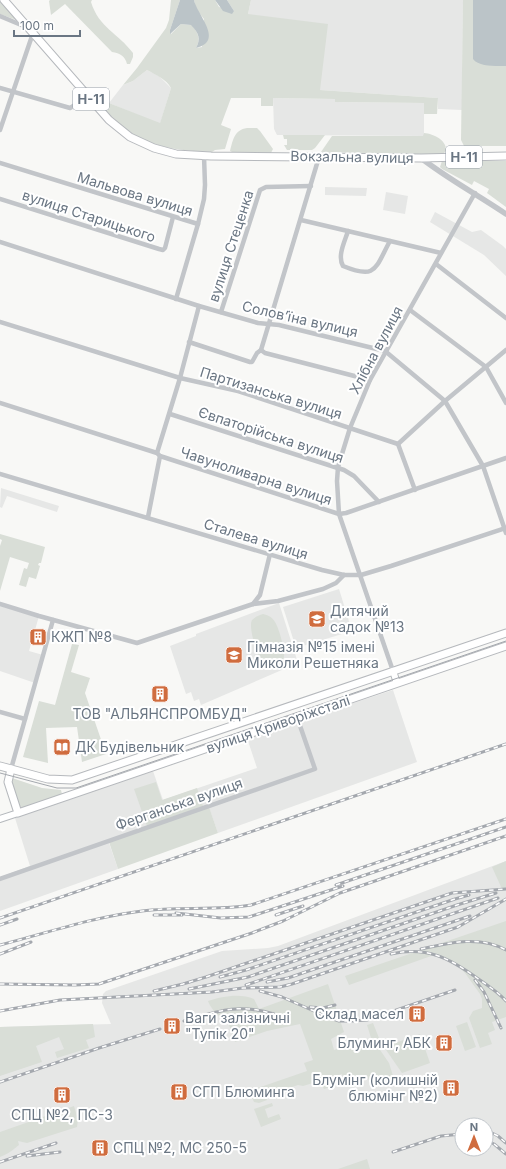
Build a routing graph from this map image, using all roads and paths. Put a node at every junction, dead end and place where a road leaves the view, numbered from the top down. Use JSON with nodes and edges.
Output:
{"nodes":[{"id":1,"x":4,"y":0,"type":"edge"},
{"id":2,"x":0,"y":16,"type":"edge"},
{"id":3,"x":27,"y":27,"type":"junction"},
{"id":4,"x":33,"y":33,"type":"junction"},
{"id":5,"x":0,"y":88,"type":"edge"},
{"id":6,"x":13,"y":92,"type":"junction"},
{"id":7,"x":88,"y":96,"type":"junction"},
{"id":8,"x":0,"y":130,"type":"edge"},
{"id":9,"x":204,"y":156,"type":"junction"},
{"id":10,"x":506,"y":156,"type":"edge"},
{"id":11,"x":319,"y":157,"type":"junction"},
{"id":12,"x":421,"y":158,"type":"junction"},
{"id":13,"x":0,"y":163,"type":"edge"},
{"id":14,"x":311,"y":186,"type":"junction"},
{"id":15,"x":475,"y":193,"type":"junction"},
{"id":16,"x":0,"y":199,"type":"edge"},
{"id":17,"x":506,"y":214,"type":"edge"},
{"id":18,"x":173,"y":217,"type":"junction"},
{"id":19,"x":301,"y":220,"type":"junction"},
{"id":20,"x":198,"y":224,"type":"junction"},
{"id":21,"x":348,"y":231,"type":"junction"},
{"id":22,"x":390,"y":241,"type":"junction"},
{"id":23,"x":0,"y":242,"type":"edge"},
{"id":24,"x":441,"y":253,"type":"junction"},
{"id":25,"x":436,"y":264,"type":"junction"},
{"id":26,"x":176,"y":298,"type":"junction"},
{"id":27,"x":199,"y":306,"type":"junction"},
{"id":28,"x":410,"y":310,"type":"junction"},
{"id":29,"x":221,"y":312,"type":"junction"},
{"id":30,"x":506,"y":318,"type":"edge"},
{"id":31,"x":0,"y":322,"type":"edge"},
{"id":32,"x":269,"y":324,"type":"junction"},
{"id":33,"x":190,"y":342,"type":"junction"},
{"id":34,"x":261,"y":350,"type":"junction"},
{"id":35,"x":506,"y":350,"type":"edge"},
{"id":36,"x":385,"y":351,"type":"junction"},
{"id":37,"x":486,"y":367,"type":"junction"},
{"id":38,"x":180,"y":378,"type":"junction"},
{"id":39,"x":370,"y":380,"type":"junction"},
{"id":40,"x":446,"y":401,"type":"junction"},
{"id":41,"x":0,"y":403,"type":"edge"},
{"id":42,"x":506,"y":403,"type":"edge"},
{"id":43,"x":170,"y":414,"type":"junction"},
{"id":44,"x":350,"y":428,"type":"junction"},
{"id":45,"x":398,"y":444,"type":"junction"},
{"id":46,"x":159,"y":455,"type":"junction"},
{"id":47,"x":506,"y":458,"type":"edge"},
{"id":48,"x":484,"y":466,"type":"junction"},
{"id":49,"x":338,"y":467,"type":"junction"},
{"id":50,"x":0,"y":474,"type":"edge"},
{"id":51,"x":415,"y":490,"type":"junction"},
{"id":52,"x":379,"y":502,"type":"junction"},
{"id":53,"x":339,"y":514,"type":"junction"},
{"id":54,"x":148,"y":518,"type":"junction"},
{"id":55,"x":505,"y":530,"type":"edge"},
{"id":56,"x":270,"y":554,"type":"junction"},
{"id":57,"x":344,"y":575,"type":"junction"},
{"id":58,"x":361,"y":575,"type":"junction"},
{"id":59,"x":0,"y":604,"type":"edge"},
{"id":60,"x":253,"y":604,"type":"junction"},
{"id":61,"x":54,"y":620,"type":"junction"},
{"id":62,"x":506,"y":633,"type":"edge"},
{"id":63,"x":506,"y":646,"type":"edge"},
{"id":64,"x":393,"y":671,"type":"junction"},
{"id":65,"x":397,"y":683,"type":"junction"},
{"id":66,"x":0,"y":712,"type":"edge"},
{"id":67,"x":297,"y":717,"type":"junction"},
{"id":68,"x":25,"y":719,"type":"junction"},
{"id":69,"x":0,"y":766,"type":"edge"},
{"id":70,"x":11,"y":769,"type":"junction"},
{"id":71,"x":0,"y":776,"type":"edge"},
{"id":72,"x":8,"y":778,"type":"junction"},
{"id":73,"x":18,"y":813,"type":"junction"},
{"id":74,"x":0,"y":820,"type":"edge"},
{"id":75,"x":0,"y":878,"type":"edge"}],
"edges":[{"from":1,"to":3,"type":"main road","number":"Н-11"},
{"from":2,"to":3,"type":"street"},
{"from":3,"to":4,"type":"main road","number":"Н-11"},
{"from":4,"to":6,"type":"street"},
{"from":4,"to":7,"type":"main road","number":"Н-11"},
{"from":5,"to":6,"type":"street"},
{"from":6,"to":7,"type":"street"},
{"from":6,"to":8,"type":"street"},
{"from":7,"to":9,"type":"main road","number":"Н-11"},
{"from":9,"to":11,"type":"main road","name":"Вокзальна вулиця","number":"Н-11"},
{"from":9,"to":20,"type":"street","name":"Мальвова вулиця"},
{"from":10,"to":12,"type":"main road","number":"Н-11"},
{"from":11,"to":12,"type":"main road","name":"Вокзальна вулиця","number":"Н-11"},
{"from":11,"to":14,"type":"street"},
{"from":12,"to":15,"type":"street","name":"Вокзальна вулиця"},
{"from":13,"to":18,"type":"street","name":"Мальвова вулиця"},
{"from":14,"to":19,"type":"street"},
{"from":14,"to":29,"type":"street","name":"вулиця Стеценка"},
{"from":15,"to":17,"type":"street","name":"Вокзальна вулиця"},
{"from":15,"to":24,"type":"street","name":"Хлібна вулиця"},
{"from":16,"to":18,"type":"street","name":"вулиця Старицького"},
{"from":18,"to":20,"type":"street","name":"Мальвова вулиця"},
{"from":19,"to":21,"type":"street"},
{"from":19,"to":32,"type":"street"},
{"from":20,"to":26,"type":"street"},
{"from":21,"to":22,"type":"street"},
{"from":21,"to":22,"type":"street"},
{"from":22,"to":24,"type":"street"},
{"from":23,"to":26,"type":"street","name":"Соловʼїна вулиця"},
{"from":24,"to":25,"type":"street","name":"Хлібна вулиця"},
{"from":25,"to":28,"type":"street","name":"Хлібна вулиця"},
{"from":25,"to":30,"type":"street"},
{"from":26,"to":27,"type":"street","name":"Соловʼїна вулиця"},
{"from":27,"to":29,"type":"street","name":"Соловʼїна вулиця"},
{"from":27,"to":33,"type":"street"},
{"from":28,"to":36,"type":"street","name":"Хлібна вулиця"},
{"from":28,"to":37,"type":"street"},
{"from":29,"to":32,"type":"street","name":"Соловʼїна вулиця"},
{"from":31,"to":38,"type":"street","name":"Партизанська вулиця"},
{"from":32,"to":34,"type":"street"},
{"from":32,"to":36,"type":"street","name":"Соловʼїна вулиця"},
{"from":33,"to":34,"type":"street"},
{"from":33,"to":38,"type":"street"},
{"from":34,"to":39,"type":"street"},
{"from":35,"to":37,"type":"street"},
{"from":36,"to":39,"type":"street","name":"Хлібна вулиця"},
{"from":36,"to":40,"type":"street","name":"Соловʼїна вулиця"},
{"from":37,"to":40,"type":"street"},
{"from":37,"to":42,"type":"street"},
{"from":38,"to":43,"type":"street"},
{"from":38,"to":44,"type":"street","name":"Партизанська вулиця"},
{"from":39,"to":44,"type":"street","name":"Хлібна вулиця"},
{"from":40,"to":45,"type":"street"},
{"from":40,"to":48,"type":"street","name":"Соловʼїна вулиця"},
{"from":41,"to":46,"type":"street","name":"Чавуноливарна вулиця"},
{"from":43,"to":46,"type":"street"},
{"from":43,"to":49,"type":"street","name":"Євпаторійська вулиця"},
{"from":44,"to":45,"type":"street","name":"Партизанська вулиця"},
{"from":44,"to":49,"type":"street","name":"Хлібна вулиця"},
{"from":45,"to":51,"type":"street"},
{"from":46,"to":53,"type":"street","name":"Чавуноливарна вулиця"},
{"from":46,"to":54,"type":"street"},
{"from":47,"to":48,"type":"street","name":"Чавуноливарна вулиця"},
{"from":48,"to":51,"type":"street","name":"Чавуноливарна вулиця"},
{"from":48,"to":55,"type":"street","name":"Соловʼїна вулиця"},
{"from":49,"to":52,"type":"street","name":"Євпаторійська вулиця"},
{"from":49,"to":53,"type":"street","name":"Хлібна вулиця"},
{"from":50,"to":54,"type":"street","name":"Сталева вулиця"},
{"from":51,"to":52,"type":"street","name":"Чавуноливарна вулиця"},
{"from":52,"to":53,"type":"street","name":"Чавуноливарна вулиця"},
{"from":53,"to":58,"type":"street","name":"Хлібна вулиця"},
{"from":54,"to":56,"type":"street","name":"Сталева вулиця"},
{"from":55,"to":58,"type":"street","name":"Сталева вулиця"},
{"from":56,"to":57,"type":"street","name":"Сталева вулиця"},
{"from":56,"to":60,"type":"street"},
{"from":57,"to":58,"type":"street","name":"Сталева вулиця"},
{"from":57,"to":60,"type":"street"},
{"from":58,"to":64,"type":"street","name":"Хлібна вулиця"},
{"from":59,"to":61,"type":"street"},
{"from":60,"to":61,"type":"street"},
{"from":61,"to":68,"type":"street"},
{"from":62,"to":64,"type":"main road","name":"вулиця Криворіжсталі"},
{"from":63,"to":65,"type":"main road","name":"вулиця Криворіжсталі"},
{"from":64,"to":65,"type":"main road"},
{"from":64,"to":70,"type":"main road","name":"вулиця Криворіжсталі"},
{"from":65,"to":67,"type":"main road","name":"вулиця Криворіжсталі"},
{"from":66,"to":68,"type":"street"},
{"from":67,"to":73,"type":"main road","name":"вулиця Криворіжсталі"},
{"from":67,"to":75,"type":"street","name":"Ферганська вулиця"},
{"from":68,"to":70,"type":"street"},
{"from":69,"to":70,"type":"main road","name":"вулиця Криворіжсталі"},
{"from":70,"to":72,"type":"main road"},
{"from":71,"to":72,"type":"main road"},
{"from":72,"to":73,"type":"main road"},
{"from":73,"to":74,"type":"main road","name":"вулиця Криворіжсталі"}]}
